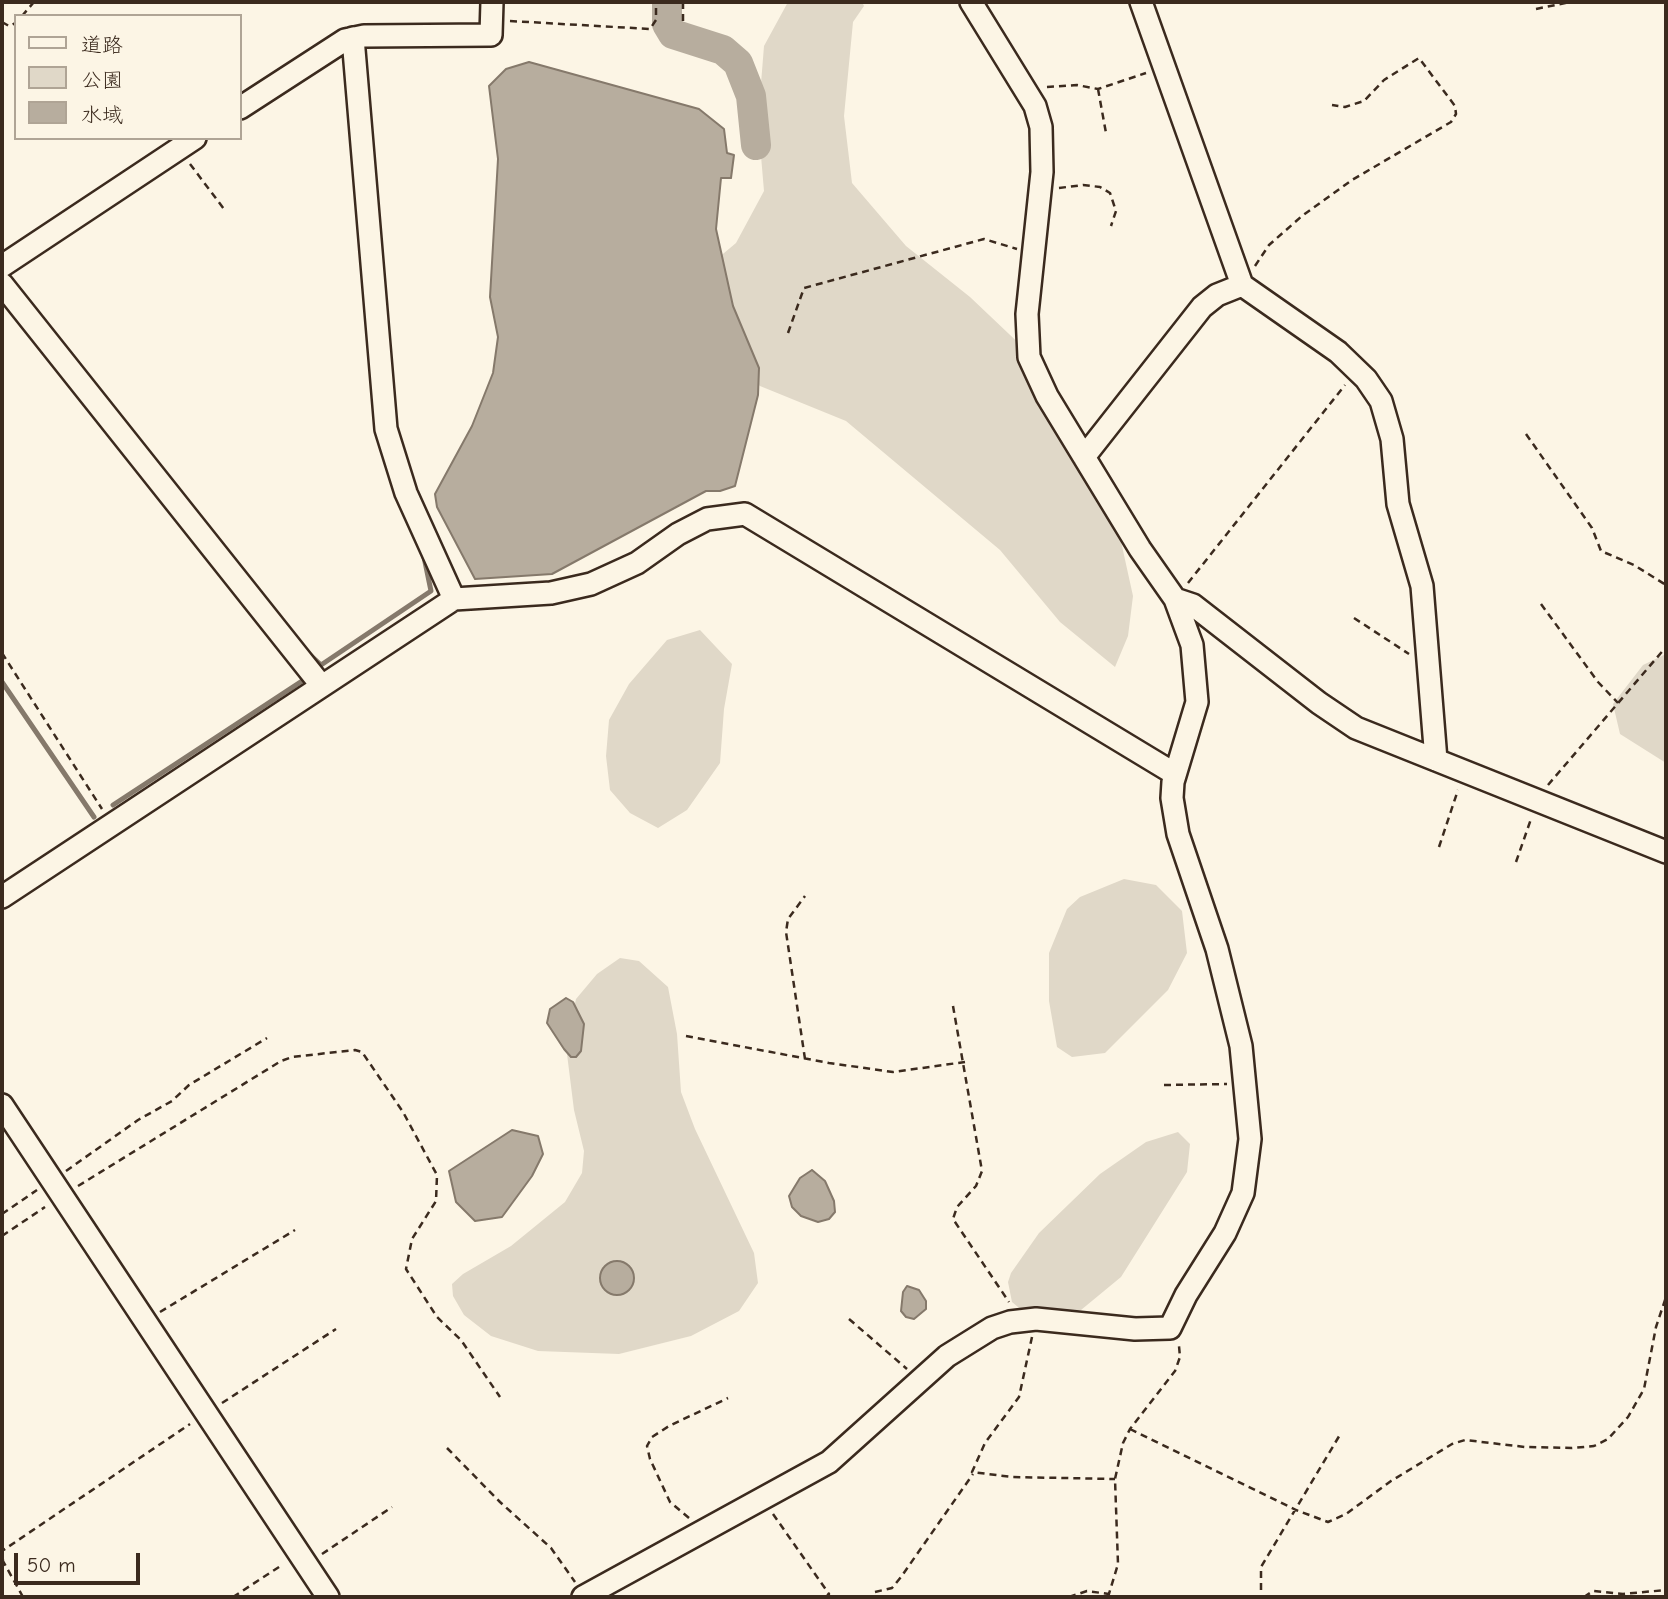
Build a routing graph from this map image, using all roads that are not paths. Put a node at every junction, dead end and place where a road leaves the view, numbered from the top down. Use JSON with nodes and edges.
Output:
{"nodes":[{"id":1,"x":971,"y":2,"type":"edge"},
{"id":2,"x":1140,"y":2,"type":"edge"},
{"id":3,"x":493,"y":12,"type":"edge"},
{"id":4,"x":353,"y":38,"type":"junction"},
{"id":5,"x":242,"y":107,"type":"edge"},
{"id":6,"x":186,"y":144,"type":"edge"},
{"id":7,"x":2,"y":266,"type":"edge"},
{"id":8,"x":2,"y":284,"type":"edge"},
{"id":9,"x":1242,"y":285,"type":"junction"},
{"id":10,"x":1084,"y":457,"type":"junction"},
{"id":11,"x":454,"y":599,"type":"junction"},
{"id":12,"x":1175,"y":599,"type":"junction"},
{"id":13,"x":321,"y":685,"type":"junction"},
{"id":14,"x":1436,"y":760,"type":"junction"},
{"id":15,"x":1175,"y":774,"type":"junction"},
{"id":16,"x":1666,"y":852,"type":"edge"},
{"id":17,"x":2,"y":897,"type":"edge"},
{"id":18,"x":2,"y":1105,"type":"edge"},
{"id":19,"x":328,"y":1597,"type":"edge"},
{"id":20,"x":584,"y":1597,"type":"edge"}],
"edges":[{"from":1,"to":10,"type":"street"},
{"from":2,"to":9,"type":"street"},
{"from":3,"to":4,"type":"street"},
{"from":4,"to":5,"type":"street"},
{"from":4,"to":11,"type":"street"},
{"from":6,"to":7,"type":"street"},
{"from":8,"to":13,"type":"street"},
{"from":9,"to":10,"type":"street"},
{"from":9,"to":14,"type":"street"},
{"from":10,"to":12,"type":"street"},
{"from":11,"to":13,"type":"street"},
{"from":11,"to":15,"type":"street"},
{"from":12,"to":14,"type":"street"},
{"from":12,"to":15,"type":"street"},
{"from":13,"to":17,"type":"street"},
{"from":14,"to":16,"type":"street"},
{"from":15,"to":20,"type":"street"},
{"from":18,"to":19,"type":"street"}]}
